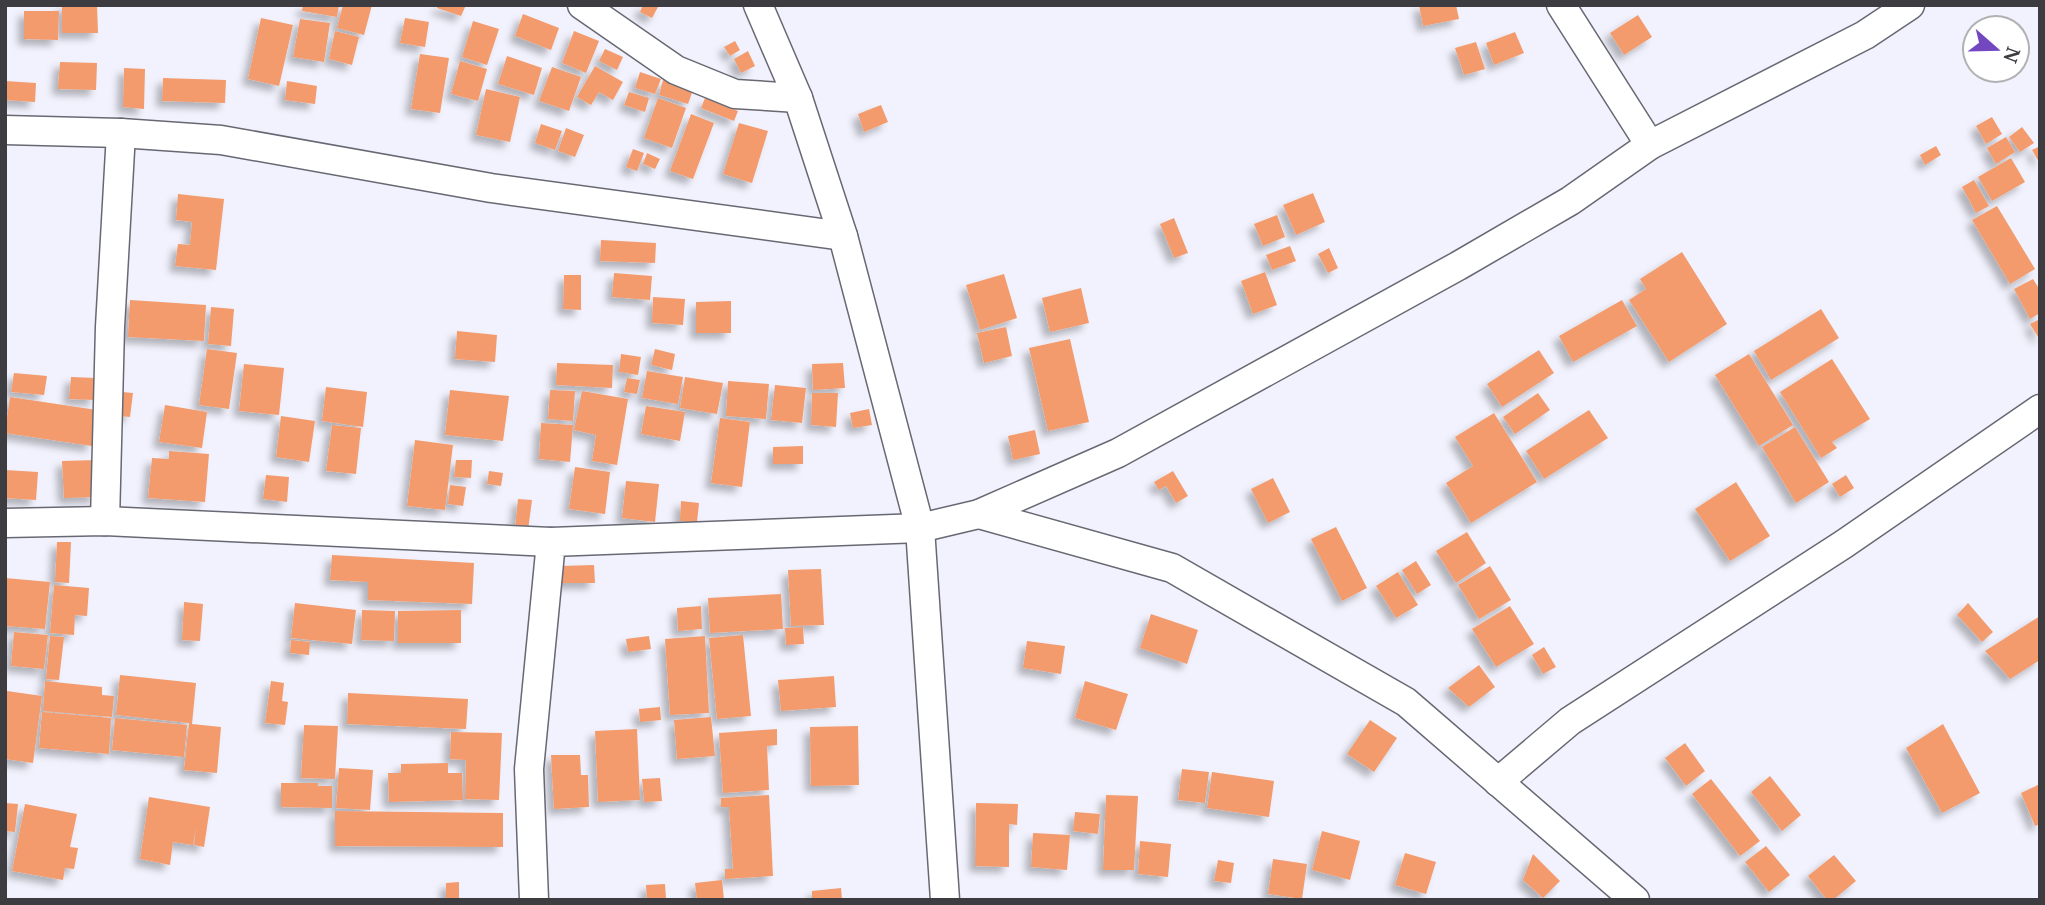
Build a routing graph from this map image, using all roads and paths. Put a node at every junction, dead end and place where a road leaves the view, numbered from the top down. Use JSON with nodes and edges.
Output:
{"nodes":[{"id":1,"x":582,"y":5,"type":"edge"},
{"id":2,"x":758,"y":5,"type":"edge"},
{"id":3,"x":1561,"y":5,"type":"edge"},
{"id":4,"x":1910,"y":5,"type":"edge"},
{"id":5,"x":798,"y":98,"type":"junction"},
{"id":6,"x":5,"y":130,"type":"edge"},
{"id":7,"x":121,"y":133,"type":"junction"},
{"id":8,"x":1650,"y":145,"type":"junction"},
{"id":9,"x":843,"y":236,"type":"junction"},
{"id":10,"x":2040,"y":409,"type":"edge"},
{"id":11,"x":979,"y":514,"type":"junction"},
{"id":12,"x":105,"y":521,"type":"junction"},
{"id":13,"x":5,"y":523,"type":"edge"},
{"id":14,"x":920,"y":528,"type":"junction"},
{"id":15,"x":551,"y":542,"type":"junction"},
{"id":16,"x":1497,"y":782,"type":"junction"},
{"id":17,"x":534,"y":900,"type":"edge"},
{"id":18,"x":945,"y":900,"type":"edge"},
{"id":19,"x":1635,"y":900,"type":"edge"}],
"edges":[{"from":1,"to":5,"type":"street"},
{"from":2,"to":5,"type":"street"},
{"from":3,"to":8,"type":"street"},
{"from":4,"to":8,"type":"street"},
{"from":5,"to":9,"type":"street"},
{"from":6,"to":7,"type":"street"},
{"from":7,"to":9,"type":"street"},
{"from":7,"to":12,"type":"street"},
{"from":8,"to":11,"type":"street"},
{"from":9,"to":14,"type":"street"},
{"from":10,"to":16,"type":"street"},
{"from":11,"to":14,"type":"street"},
{"from":11,"to":16,"type":"street"},
{"from":12,"to":13,"type":"street"},
{"from":12,"to":15,"type":"street"},
{"from":14,"to":15,"type":"street"},
{"from":14,"to":18,"type":"street"},
{"from":15,"to":17,"type":"street"},
{"from":16,"to":19,"type":"street"}]}
